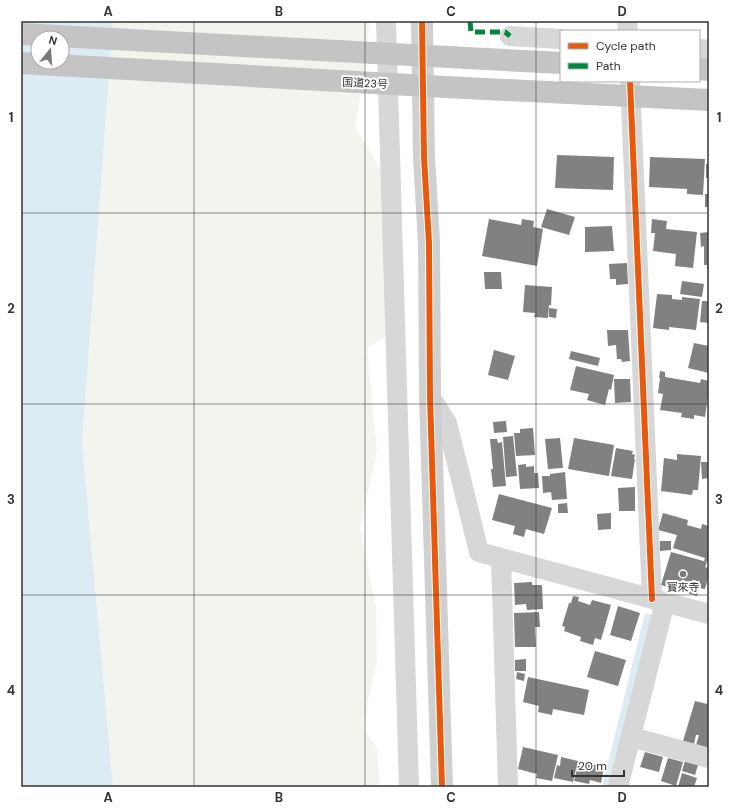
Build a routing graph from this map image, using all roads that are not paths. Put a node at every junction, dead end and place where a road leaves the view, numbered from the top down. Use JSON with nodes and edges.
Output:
{"nodes":[{"id":1,"x":386,"y":21,"type":"edge"},
{"id":2,"x":422,"y":21,"type":"edge"},
{"id":3,"x":21,"y":34,"type":"edge"},
{"id":4,"x":510,"y":36,"type":"dead end"},
{"id":5,"x":560,"y":39,"type":"edge"},
{"id":6,"x":417,"y":55,"type":"junction"},
{"id":7,"x":21,"y":63,"type":"edge"},
{"id":8,"x":560,"y":63,"type":"edge"},
{"id":9,"x":630,"y":82,"type":"edge"},
{"id":10,"x":417,"y":85,"type":"junction"},
{"id":11,"x":709,"y":100,"type":"edge"},
{"id":12,"x":430,"y":396,"type":"junction"},
{"id":13,"x":501,"y":558,"type":"junction"},
{"id":14,"x":659,"y":600,"type":"junction"},
{"id":15,"x":709,"y":614,"type":"edge"},
{"id":16,"x":631,"y":737,"type":"junction"},
{"id":17,"x":709,"y":758,"type":"edge"},
{"id":18,"x":409,"y":787,"type":"edge"},
{"id":19,"x":442,"y":787,"type":"edge"},
{"id":20,"x":508,"y":787,"type":"edge"},
{"id":21,"x":618,"y":787,"type":"edge"}],
"edges":[{"from":1,"to":18,"type":"street"},
{"from":2,"to":6,"type":"street"},
{"from":3,"to":6,"type":"highway","bridge":true},
{"from":4,"to":5,"type":"street"},
{"from":6,"to":8,"type":"highway"},
{"from":6,"to":10,"type":"street"},
{"from":7,"to":10,"type":"highway","name":"国道23号","bridge":true},
{"from":9,"to":14,"type":"street"},
{"from":10,"to":11,"type":"highway","name":"国道23号","bridge":true},
{"from":10,"to":12,"type":"street"},
{"from":12,"to":13,"type":"street"},
{"from":12,"to":19,"type":"street"},
{"from":13,"to":14,"type":"street"},
{"from":13,"to":20,"type":"street"},
{"from":14,"to":15,"type":"street"},
{"from":14,"to":16,"type":"street"},
{"from":16,"to":17,"type":"street"},
{"from":16,"to":21,"type":"street"}]}
